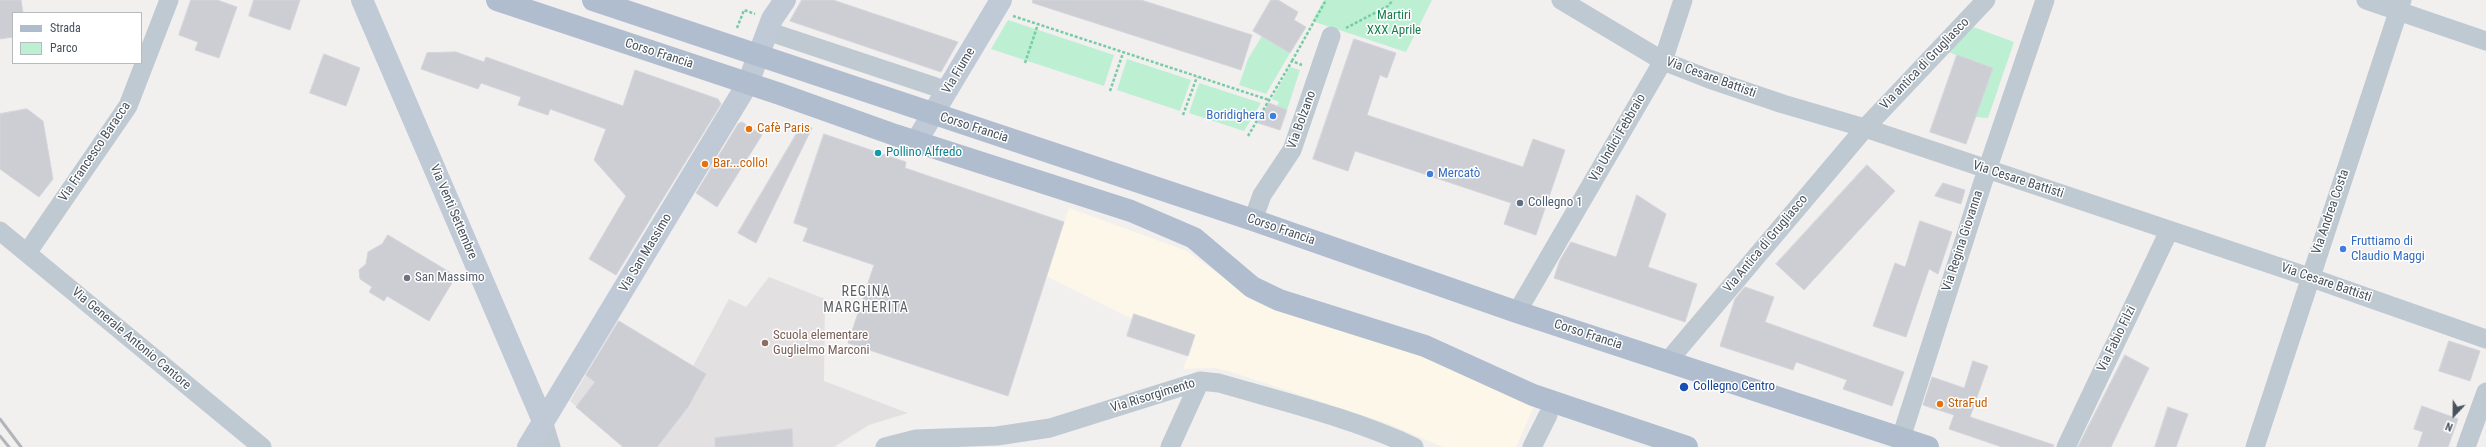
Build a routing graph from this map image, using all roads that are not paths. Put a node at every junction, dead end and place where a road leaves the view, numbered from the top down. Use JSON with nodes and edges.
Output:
{"nodes":[{"id":1,"x":169,"y":0,"type":"edge"},
{"id":2,"x":362,"y":0,"type":"edge"},
{"id":3,"x":498,"y":0,"type":"edge"},
{"id":4,"x":593,"y":0,"type":"edge"},
{"id":5,"x":785,"y":0,"type":"edge"},
{"id":6,"x":1561,"y":0,"type":"edge"},
{"id":7,"x":1683,"y":0,"type":"edge"},
{"id":8,"x":1986,"y":0,"type":"edge"},
{"id":9,"x":2045,"y":0,"type":"edge"},
{"id":10,"x":2366,"y":0,"type":"edge"},
{"id":11,"x":2401,"y":6,"type":"edge"},
{"id":12,"x":627,"y":7,"type":"edge"},
{"id":13,"x":1003,"y":7,"type":"edge"},
{"id":14,"x":767,"y":31,"type":"junction"},
{"id":15,"x":1331,"y":36,"type":"road end"},
{"id":16,"x":2486,"y":41,"type":"edge"},
{"id":17,"x":758,"y":56,"type":"junction"},
{"id":18,"x":1663,"y":61,"type":"junction"},
{"id":19,"x":748,"y":84,"type":"junction"},
{"id":20,"x":948,"y":91,"type":"junction"},
{"id":21,"x":933,"y":114,"type":"junction"},
{"id":22,"x":1865,"y":128,"type":"junction"},
{"id":23,"x":916,"y":142,"type":"junction"},
{"id":24,"x":1986,"y":170,"type":"junction"},
{"id":25,"x":1253,"y":220,"type":"junction"},
{"id":26,"x":0,"y":231,"type":"edge"},
{"id":27,"x":2169,"y":231,"type":"junction"},
{"id":28,"x":27,"y":253,"type":"junction"},
{"id":29,"x":2310,"y":277,"type":"junction"},
{"id":30,"x":1517,"y":312,"type":"junction"},
{"id":31,"x":2486,"y":338,"type":"edge"},
{"id":32,"x":1668,"y":361,"type":"junction"},
{"id":33,"x":1200,"y":381,"type":"junction"},
{"id":34,"x":2486,"y":392,"type":"edge"},
{"id":35,"x":1548,"y":415,"type":"dead end"},
{"id":36,"x":543,"y":421,"type":"junction"},
{"id":37,"x":1900,"y":438,"type":"junction"},
{"id":38,"x":994,"y":441,"type":"edge"},
{"id":39,"x":1679,"y":446,"type":"edge"},
{"id":40,"x":262,"y":447,"type":"edge"},
{"id":41,"x":528,"y":447,"type":"edge"},
{"id":42,"x":551,"y":447,"type":"edge"},
{"id":43,"x":885,"y":447,"type":"edge"},
{"id":44,"x":1170,"y":447,"type":"edge"},
{"id":45,"x":1414,"y":447,"type":"edge"},
{"id":46,"x":1532,"y":447,"type":"edge"},
{"id":47,"x":1928,"y":447,"type":"edge"},
{"id":48,"x":2066,"y":447,"type":"edge"},
{"id":49,"x":2254,"y":447,"type":"edge"},
{"id":50,"x":2466,"y":447,"type":"edge"}],
"edges":[{"from":1,"to":28,"type":"street","name":"Via Francesco Baracca"},
{"from":2,"to":36,"type":"street","name":"Via Venti Settembre"},
{"from":3,"to":19,"type":"main road","name":"Corso Francia"},
{"from":4,"to":12,"type":"main road","name":"Corso Francia"},
{"from":5,"to":14,"type":"street","name":"Via San Massimo"},
{"from":6,"to":18,"type":"street","name":"Via Cesare Battisti"},
{"from":7,"to":18,"type":"street","name":"Via Undici Febbraio"},
{"from":8,"to":22,"type":"street","name":"Via antica di Grugliasco"},
{"from":9,"to":24,"type":"street","name":"Via Regina Giovanna"},
{"from":10,"to":11,"type":"street"},
{"from":11,"to":16,"type":"street"},
{"from":11,"to":29,"type":"street","name":"Via Andrea Costa"},
{"from":12,"to":17,"type":"main road","name":"Corso Francia"},
{"from":13,"to":20,"type":"street","name":"Via Fiume"},
{"from":14,"to":17,"type":"street","name":"Via San Massimo"},
{"from":14,"to":20,"type":"street","name":"Corso Francia"},
{"from":15,"to":25,"type":"street","name":"Via Bolzano"},
{"from":17,"to":19,"type":"street","name":"Via San Massimo"},
{"from":17,"to":21,"type":"main road","name":"Corso Francia"},
{"from":18,"to":22,"type":"street","name":"Via Cesare Battisti"},
{"from":18,"to":30,"type":"street","name":"Via Undici Febbraio"},
{"from":19,"to":23,"type":"main road","name":"Corso Francia"},
{"from":19,"to":36,"type":"street","name":"Via San Massimo"},
{"from":20,"to":21,"type":"street","name":"Via Fiume"},
{"from":21,"to":23,"type":"street","name":"Via Fiume"},
{"from":21,"to":25,"type":"main road","name":"Corso Francia"},
{"from":22,"to":24,"type":"street","name":"Via Cesare Battisti"},
{"from":22,"to":32,"type":"street","name":"Via Antica di Grugliasco"},
{"from":23,"to":39,"type":"main road","name":"Corso Francia"},
{"from":24,"to":27,"type":"street","name":"Via Cesare Battisti"},
{"from":24,"to":37,"type":"street","name":"Via Regina Giovanna"},
{"from":25,"to":30,"type":"main road","name":"Corso Francia"},
{"from":26,"to":28,"type":"street","name":"Via Generale Antonio Cantore"},
{"from":27,"to":29,"type":"street","name":"Via Cesare Battisti"},
{"from":27,"to":48,"type":"street","name":"Via Fabio Filzi"},
{"from":28,"to":40,"type":"street","name":"Via Generale Antonio Cantore"},
{"from":29,"to":31,"type":"street","name":"Via Cesare Battisti"},
{"from":29,"to":49,"type":"street","name":"Via Andrea Costa"},
{"from":30,"to":32,"type":"main road","name":"Corso Francia"},
{"from":32,"to":37,"type":"main road","name":"Corso Francia"},
{"from":33,"to":38,"type":"street","name":"Via Risorgimento"},
{"from":33,"to":44,"type":"street"},
{"from":33,"to":45,"type":"street","name":"Via Risorgimento"},
{"from":34,"to":50,"type":"street"},
{"from":35,"to":46,"type":"street"},
{"from":36,"to":41,"type":"street","name":"Via San Massimo"},
{"from":36,"to":42,"type":"street","name":"Via Venti Settembre"},
{"from":37,"to":47,"type":"main road","name":"Corso Francia"},
{"from":38,"to":43,"type":"street","name":"Via Risorgimento"}]}
